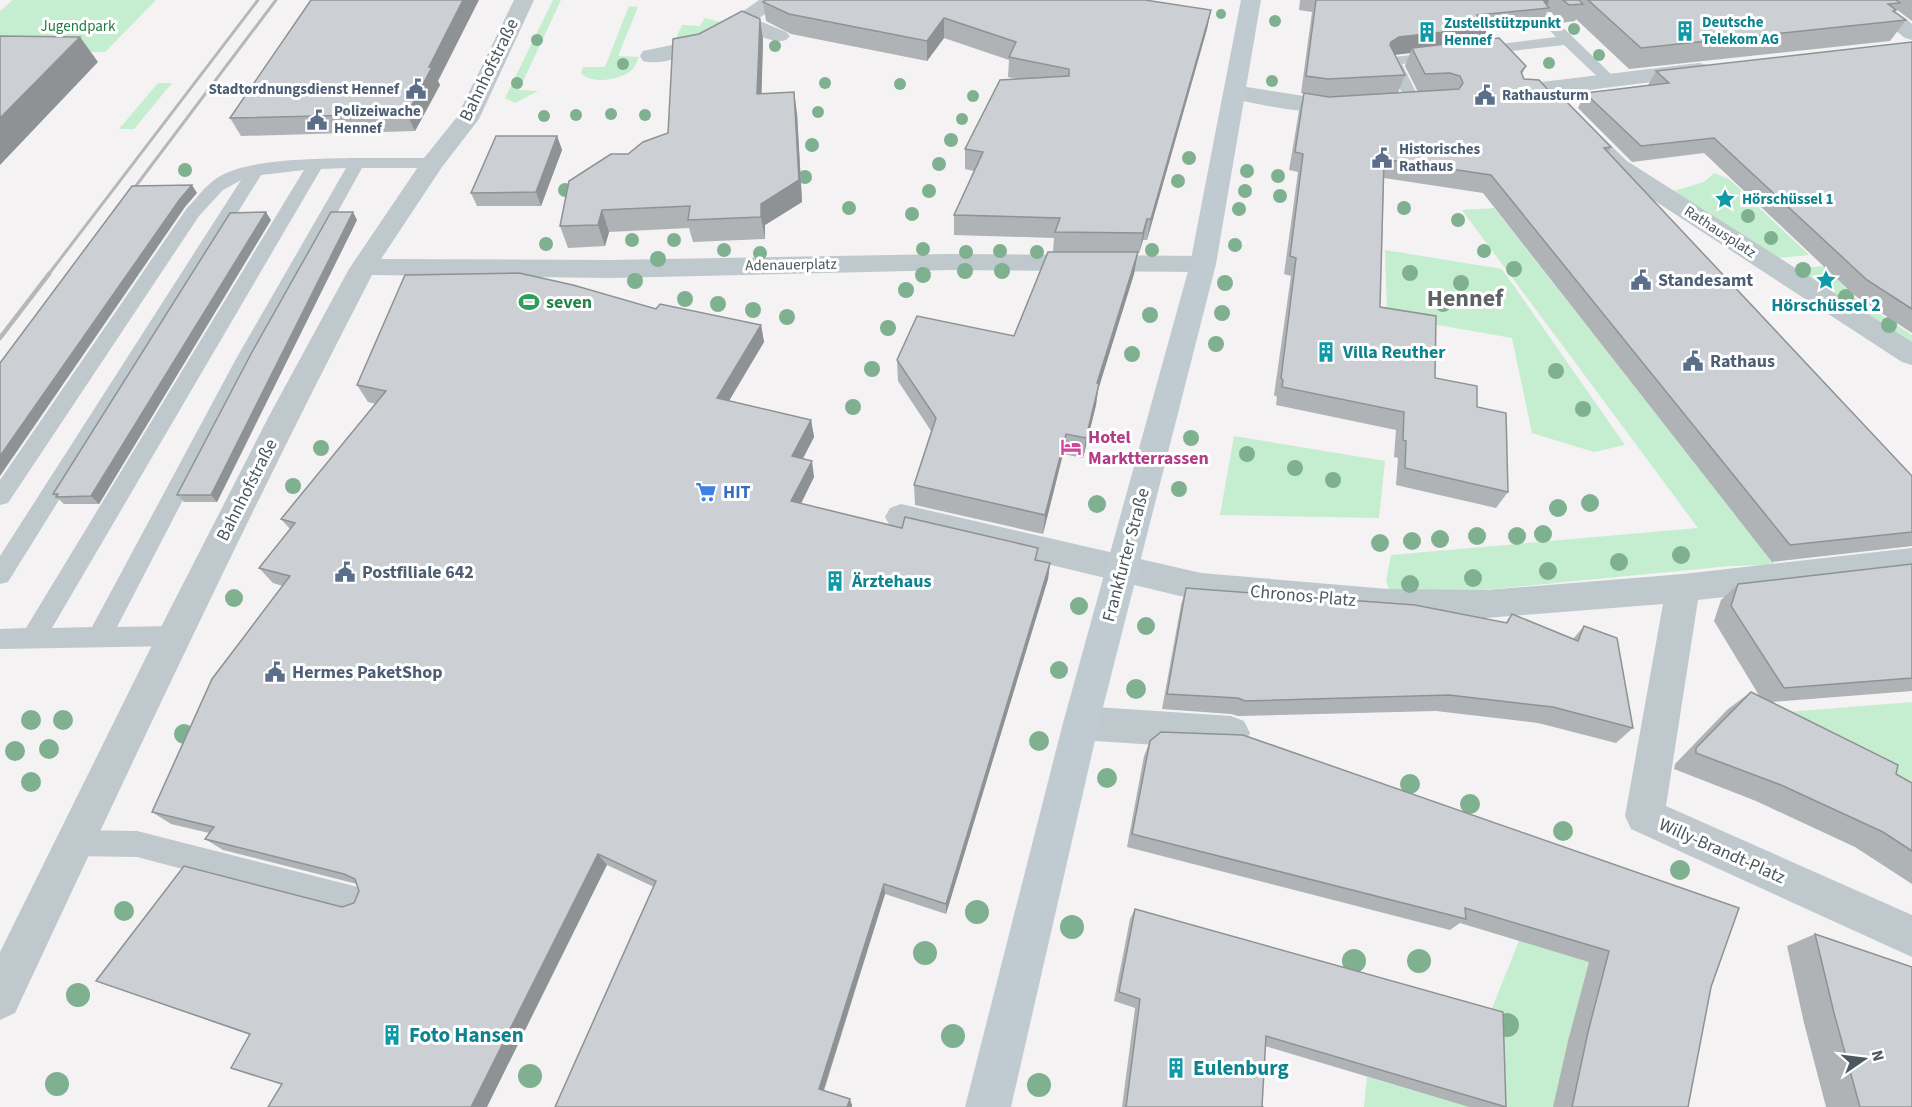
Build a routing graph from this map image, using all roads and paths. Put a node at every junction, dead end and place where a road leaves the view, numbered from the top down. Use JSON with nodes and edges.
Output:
{"nodes":[{"id":1,"x":524,"y":0,"type":"edge"},
{"id":2,"x":773,"y":0,"type":"edge"},
{"id":3,"x":1251,"y":0,"type":"edge"},
{"id":4,"x":1868,"y":0,"type":"edge"},
{"id":5,"x":1544,"y":17,"type":"edge"},
{"id":6,"x":742,"y":21,"type":"junction"},
{"id":7,"x":779,"y":36,"type":"edge"},
{"id":8,"x":1568,"y":40,"type":"junction"},
{"id":9,"x":1908,"y":43,"type":"edge"},
{"id":10,"x":651,"y":56,"type":"dead end"},
{"id":11,"x":1719,"y":68,"type":"edge"},
{"id":12,"x":1609,"y":80,"type":"junction"},
{"id":13,"x":1234,"y":92,"type":"junction"},
{"id":14,"x":1436,"y":101,"type":"edge"},
{"id":15,"x":1391,"y":103,"type":"junction"},
{"id":16,"x":432,"y":163,"type":"junction"},
{"id":17,"x":315,"y":165,"type":"junction"},
{"id":18,"x":356,"y":165,"type":"junction"},
{"id":19,"x":256,"y":170,"type":"junction"},
{"id":20,"x":1203,"y":264,"type":"junction"},
{"id":21,"x":379,"y":268,"type":"dead end"},
{"id":22,"x":1912,"y":356,"type":"edge"},
{"id":23,"x":0,"y":497,"type":"edge"},
{"id":24,"x":901,"y":517,"type":"dead end"},
{"id":25,"x":1912,"y":562,"type":"edge"},
{"id":26,"x":1122,"y":569,"type":"junction"},
{"id":27,"x":0,"y":575,"type":"edge"},
{"id":28,"x":1683,"y":588,"type":"junction"},
{"id":29,"x":174,"y":636,"type":"junction"},
{"id":30,"x":33,"y":638,"type":"junction"},
{"id":31,"x":99,"y":638,"type":"junction"},
{"id":32,"x":0,"y":639,"type":"edge"},
{"id":33,"x":1081,"y":723,"type":"junction"},
{"id":34,"x":1231,"y":733,"type":"edge"},
{"id":35,"x":74,"y":843,"type":"junction"},
{"id":36,"x":358,"y":901,"type":"edge"},
{"id":37,"x":1912,"y":936,"type":"edge"},
{"id":38,"x":0,"y":998,"type":"edge"},
{"id":39,"x":988,"y":1107,"type":"edge"}],
"edges":[{"from":1,"to":16,"type":"street","name":"Bahnhofstraße"},
{"from":2,"to":6,"type":"street"},
{"from":3,"to":13,"type":"main road","name":"Frankfurter Straße"},
{"from":4,"to":9,"type":"street"},
{"from":5,"to":8,"type":"lane"},
{"from":6,"to":7,"type":"street"},
{"from":6,"to":10,"type":"street"},
{"from":8,"to":12,"type":"lane"},
{"from":8,"to":15,"type":"lane"},
{"from":11,"to":12,"type":"street"},
{"from":12,"to":22,"type":"street","name":"Rathausplatz"},
{"from":13,"to":15,"type":"street"},
{"from":13,"to":20,"type":"main road","name":"Frankfurter Straße"},
{"from":14,"to":15,"type":"street"},
{"from":16,"to":18,"type":"lane"},
{"from":16,"to":29,"type":"street","name":"Bahnhofstraße"},
{"from":17,"to":18,"type":"lane"},
{"from":17,"to":19,"type":"lane"},
{"from":17,"to":30,"type":"lane"},
{"from":18,"to":31,"type":"lane"},
{"from":19,"to":23,"type":"lane"},
{"from":19,"to":27,"type":"lane"},
{"from":20,"to":21,"type":"street","name":"Adenauerplatz"},
{"from":20,"to":26,"type":"main road","name":"Frankfurter Straße"},
{"from":24,"to":26,"type":"street"},
{"from":25,"to":28,"type":"street"},
{"from":26,"to":28,"type":"street","name":"Chronos-Platz"},
{"from":26,"to":33,"type":"main road","name":"Frankfurter Straße"},
{"from":28,"to":37,"type":"street","name":"Willy-Brandt-Platz"},
{"from":29,"to":31,"type":"lane"},
{"from":29,"to":35,"type":"street","name":"Bahnhofstraße"},
{"from":30,"to":31,"type":"lane"},
{"from":30,"to":32,"type":"lane"},
{"from":33,"to":34,"type":"street"},
{"from":33,"to":39,"type":"main road","name":"Frankfurter Straße"},
{"from":35,"to":36,"type":"lane"},
{"from":35,"to":38,"type":"street","name":"Bahnhofstraße"}]}
